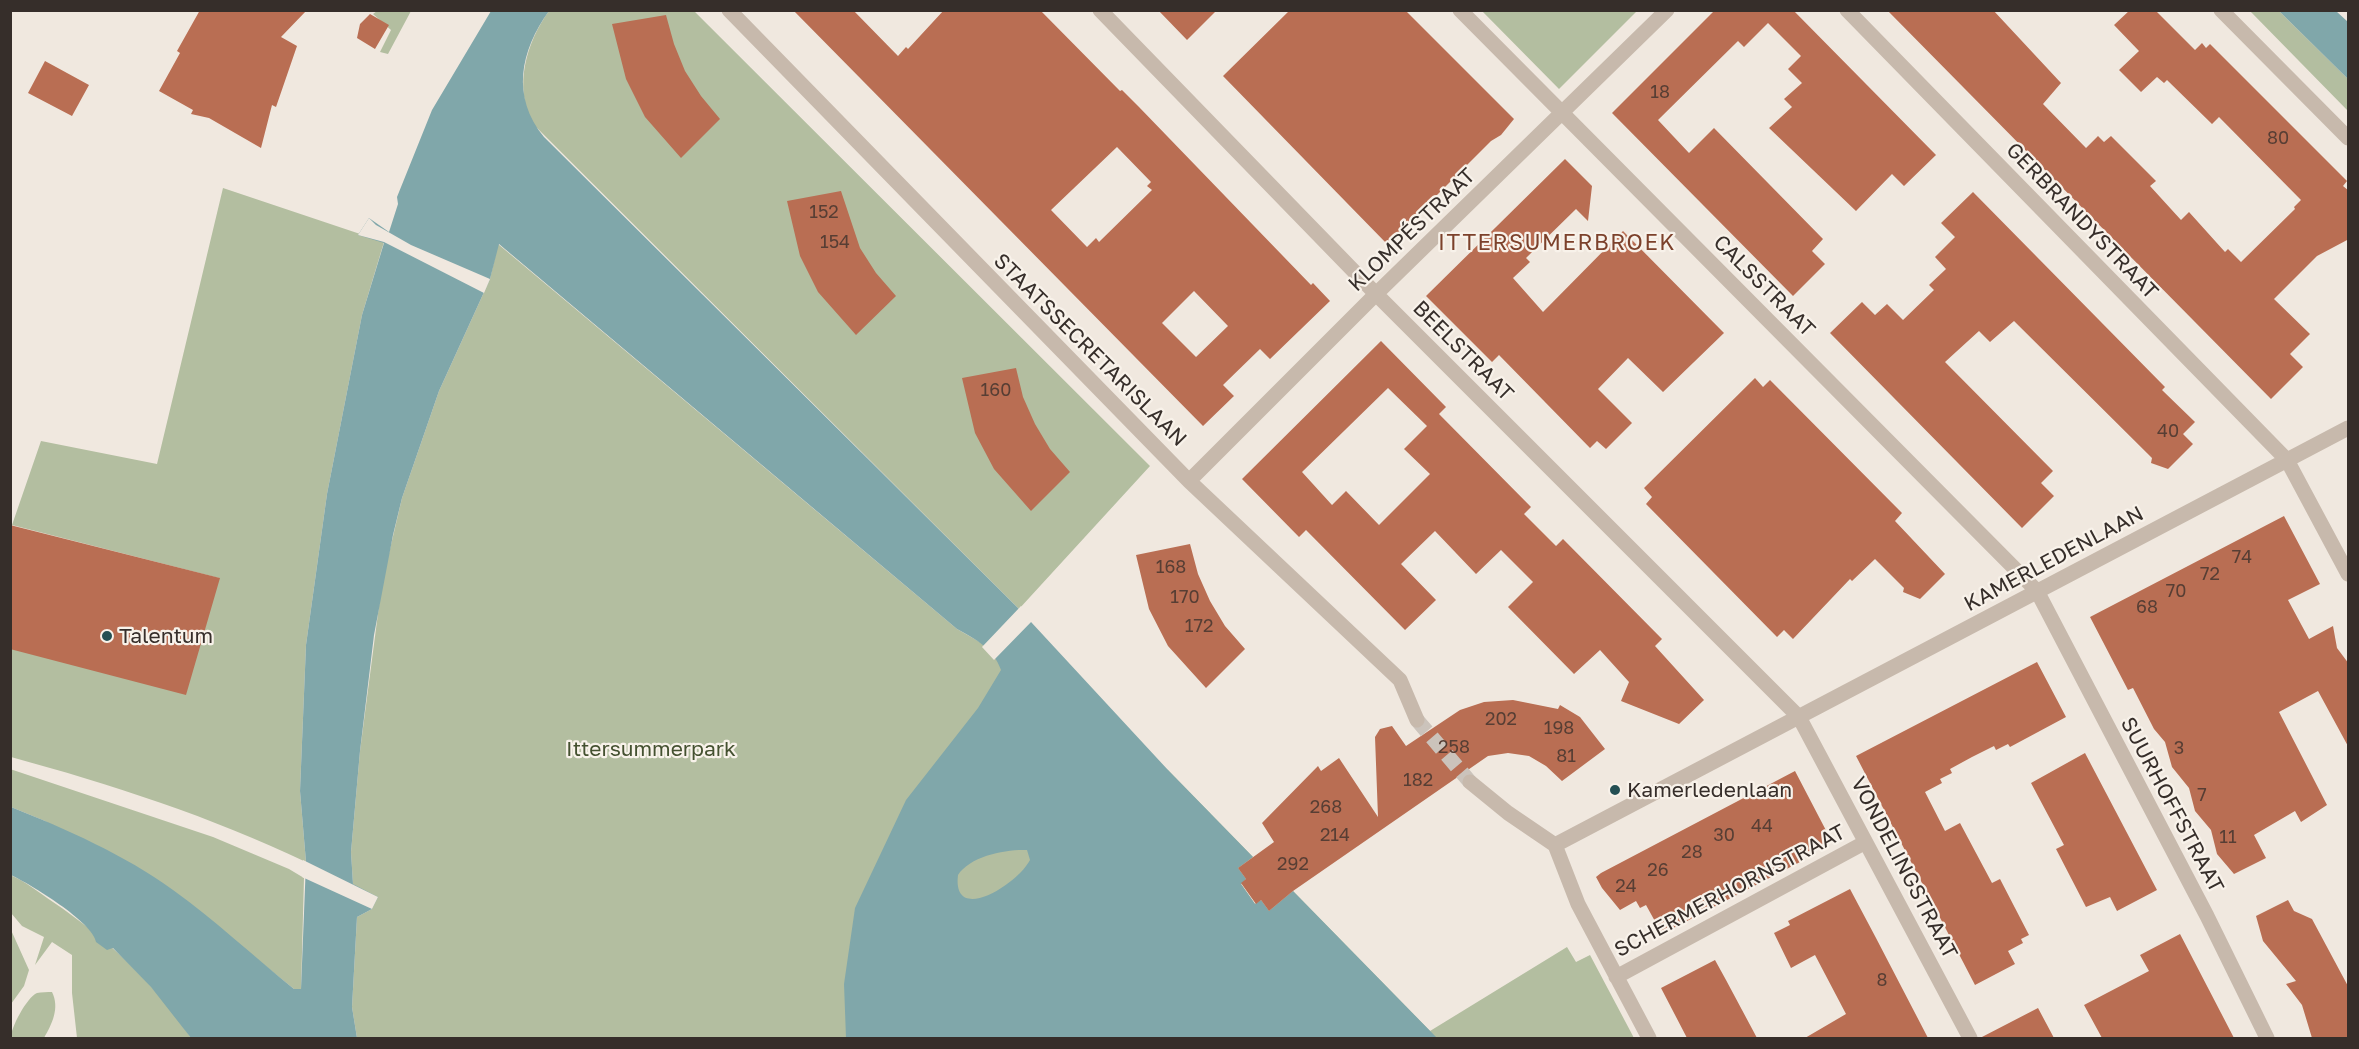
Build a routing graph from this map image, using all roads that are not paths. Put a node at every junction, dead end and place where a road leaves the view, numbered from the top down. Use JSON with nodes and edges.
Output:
{"nodes":[{"id":1,"x":729,"y":10,"type":"edge"},
{"id":2,"x":1100,"y":10,"type":"edge"},
{"id":3,"x":1460,"y":10,"type":"edge"},
{"id":4,"x":1667,"y":10,"type":"edge"},
{"id":5,"x":1846,"y":10,"type":"edge"},
{"id":6,"x":2221,"y":10,"type":"edge"},
{"id":7,"x":1564,"y":113,"type":"junction"},
{"id":8,"x":2349,"y":138,"type":"edge"},
{"id":9,"x":1376,"y":294,"type":"junction"},
{"id":10,"x":2349,"y":428,"type":"edge"},
{"id":11,"x":2287,"y":460,"type":"junction"},
{"id":12,"x":1189,"y":481,"type":"junction"},
{"id":13,"x":2349,"y":574,"type":"edge"},
{"id":14,"x":2037,"y":591,"type":"junction"},
{"id":15,"x":1799,"y":717,"type":"junction"},
{"id":16,"x":1417,"y":720,"type":"tunnel mouth"},
{"id":17,"x":1470,"y":782,"type":"tunnel mouth"},
{"id":18,"x":1864,"y":843,"type":"junction"},
{"id":19,"x":1555,"y":845,"type":"junction"},
{"id":20,"x":1616,"y":977,"type":"junction"},
{"id":21,"x":1649,"y":1038,"type":"edge"},
{"id":22,"x":1970,"y":1038,"type":"edge"},
{"id":23,"x":2267,"y":1038,"type":"edge"}],
"edges":[{"from":1,"to":12,"type":"street","name":"STAATSSECRETARISLAAN"},
{"from":2,"to":9,"type":"street","name":"BEELSTRAAT"},
{"from":3,"to":7,"type":"street","name":"CALSSTRAAT"},
{"from":4,"to":7,"type":"street","name":"KLOMPÉSTRAAT"},
{"from":5,"to":11,"type":"street","name":"GERBRANDYSTRAAT"},
{"from":6,"to":8,"type":"street"},
{"from":7,"to":9,"type":"street","name":"KLOMPÉSTRAAT"},
{"from":7,"to":14,"type":"street","name":"CALSSTRAAT"},
{"from":9,"to":12,"type":"street","name":"KLOMPÉSTRAAT"},
{"from":9,"to":15,"type":"street","name":"BEELSTRAAT"},
{"from":10,"to":11,"type":"street","name":"KAMERLEDENLAAN"},
{"from":11,"to":13,"type":"street","name":"GERBRANDYSTRAAT"},
{"from":11,"to":14,"type":"street","name":"KAMERLEDENLAAN"},
{"from":12,"to":16,"type":"street","name":"STAATSSECRETARISLAAN"},
{"from":14,"to":15,"type":"street","name":"KAMERLEDENLAAN"},
{"from":14,"to":23,"type":"street","name":"SUURHOFFSTRAAT"},
{"from":15,"to":18,"type":"street","name":"VONDELINGSTRAAT"},
{"from":15,"to":19,"type":"street","name":"KAMERLEDENLAAN"},
{"from":17,"to":19,"type":"street"},
{"from":18,"to":20,"type":"street","name":"SCHERMERHORNSTRAAT"},
{"from":18,"to":22,"type":"street","name":"VONDELINGSTRAAT"},
{"from":19,"to":20,"type":"street","name":"SCHERMERHORNSTRAAT"},
{"from":20,"to":21,"type":"street","name":"SCHERMERHORNSTRAAT"}]}
